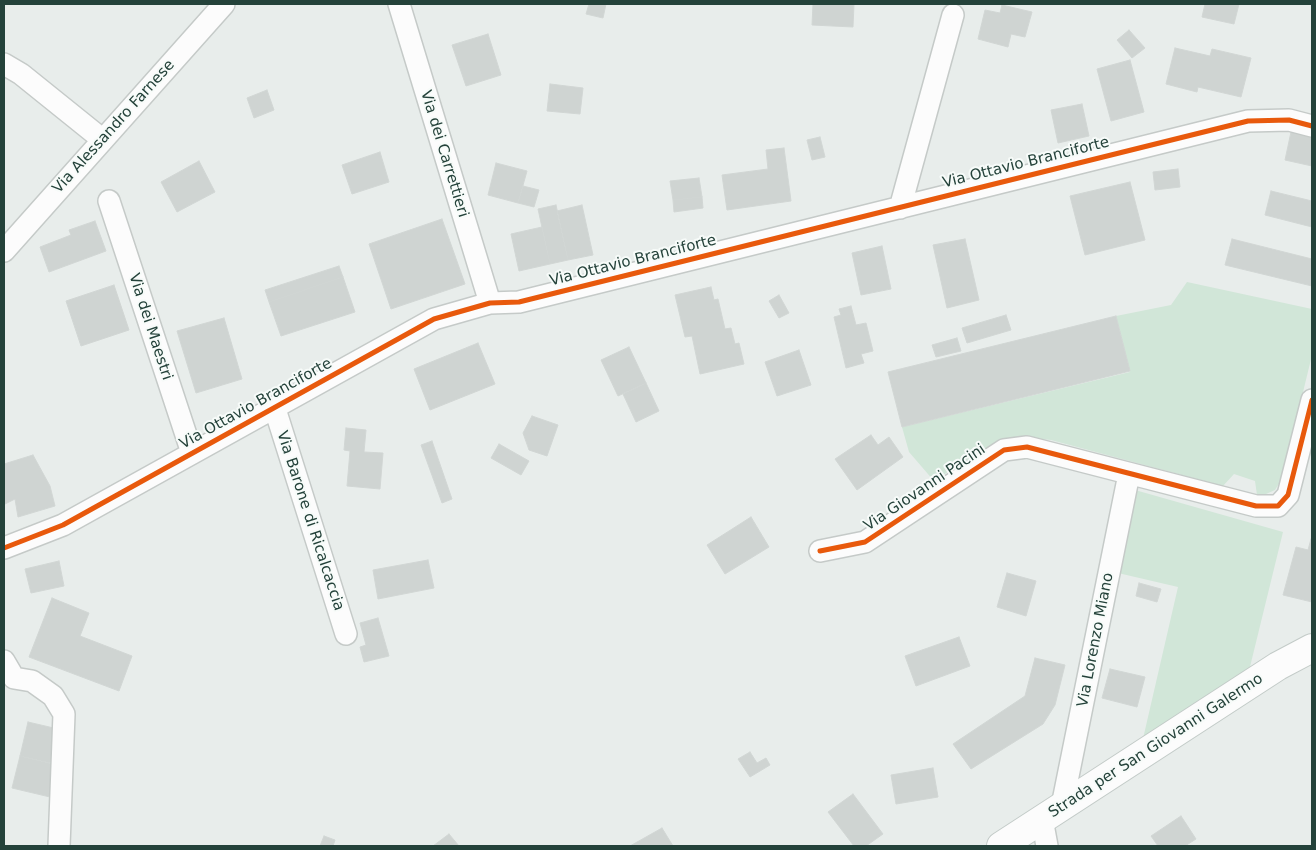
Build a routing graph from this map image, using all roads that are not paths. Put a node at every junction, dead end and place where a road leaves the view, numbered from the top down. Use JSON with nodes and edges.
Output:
{"nodes":[{"id":1,"x":224,"y":4,"type":"edge"},
{"id":2,"x":399,"y":4,"type":"edge"},
{"id":3,"x":953,"y":15,"type":"dead end"},
{"id":4,"x":4,"y":64,"type":"edge"},
{"id":5,"x":1312,"y":126,"type":"edge"},
{"id":6,"x":103,"y":140,"type":"junction"},
{"id":7,"x":109,"y":201,"type":"dead end"},
{"id":8,"x":900,"y":208,"type":"junction"},
{"id":9,"x":4,"y":251,"type":"edge"},
{"id":10,"x":490,"y":303,"type":"junction"},
{"id":11,"x":1312,"y":400,"type":"edge"},
{"id":12,"x":275,"y":409,"type":"junction"},
{"id":13,"x":192,"y":453,"type":"junction"},
{"id":14,"x":1129,"y":474,"type":"junction"},
{"id":15,"x":4,"y":548,"type":"edge"},
{"id":16,"x":820,"y":551,"type":"dead end"},
{"id":17,"x":346,"y":634,"type":"dead end"},
{"id":18,"x":1312,"y":648,"type":"edge"},
{"id":19,"x":7,"y":673,"type":"edge"},
{"id":20,"x":1052,"y":813,"type":"junction"},
{"id":21,"x":59,"y":846,"type":"edge"},
{"id":22,"x":1001,"y":846,"type":"edge"},
{"id":23,"x":1047,"y":846,"type":"edge"}],
"edges":[{"from":1,"to":6,"type":"street","name":"Via Alessandro Farnese"},
{"from":2,"to":10,"type":"street","name":"Via dei Carrettieri"},
{"from":3,"to":8,"type":"street"},
{"from":4,"to":6,"type":"street"},
{"from":5,"to":8,"type":"street","name":"Via Ottavio Branciforte"},
{"from":6,"to":9,"type":"street","name":"Via Alessandro Farnese"},
{"from":7,"to":13,"type":"street","name":"Via dei Maestri"},
{"from":8,"to":10,"type":"street","name":"Via Ottavio Branciforte"},
{"from":10,"to":12,"type":"street","name":"Via Ottavio Branciforte"},
{"from":11,"to":14,"type":"street","name":"Via Giovanni Pacini"},
{"from":12,"to":13,"type":"street","name":"Via Ottavio Branciforte"},
{"from":12,"to":17,"type":"street","name":"Via Barone di Ricalcaccia"},
{"from":13,"to":15,"type":"street","name":"Via Ottavio Branciforte"},
{"from":14,"to":16,"type":"street","name":"Via Giovanni Pacini"},
{"from":14,"to":20,"type":"street","name":"Via Lorenzo Miano"},
{"from":18,"to":20,"type":"main road","name":"Strada per San Giovanni Galermo"},
{"from":19,"to":21,"type":"street"},
{"from":20,"to":22,"type":"main road","name":"Strada per San Giovanni Galermo"},
{"from":20,"to":23,"type":"street"}]}
